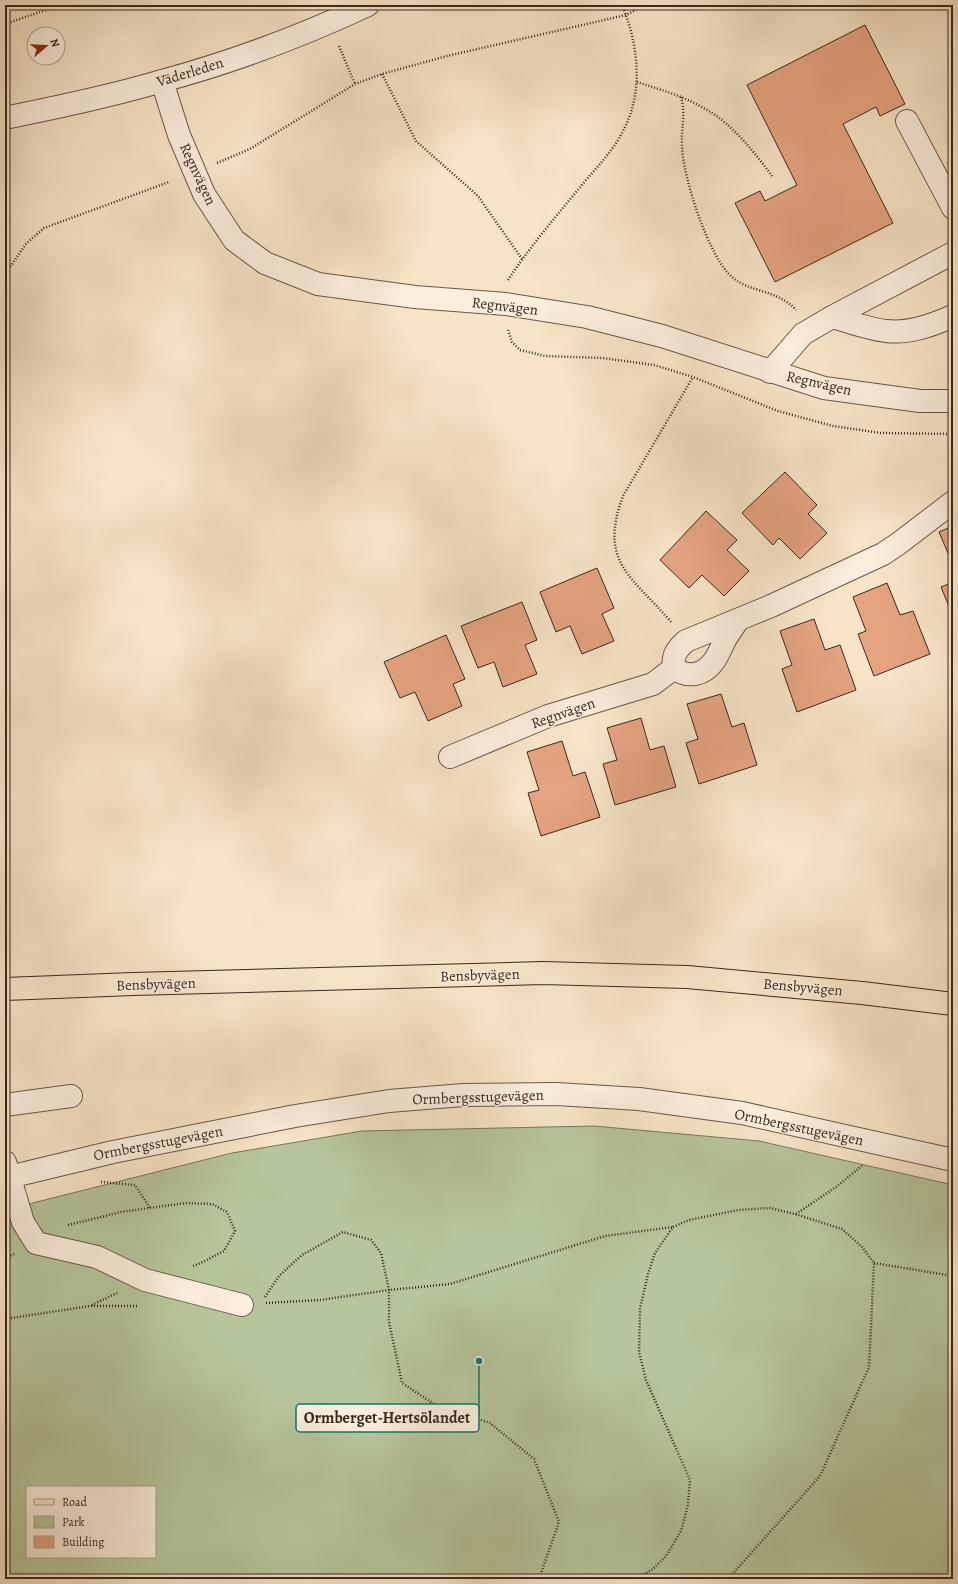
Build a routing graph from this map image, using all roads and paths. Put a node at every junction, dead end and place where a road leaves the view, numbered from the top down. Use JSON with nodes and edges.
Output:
{"nodes":[{"id":1,"x":60,"y":5,"type":"edge"},
{"id":2,"x":368,"y":5,"type":"edge"},
{"id":3,"x":622,"y":5,"type":"edge"},
{"id":4,"x":645,"y":5,"type":"edge"},
{"id":5,"x":626,"y":15,"type":"junction"},
{"id":6,"x":5,"y":24,"type":"edge"},
{"id":7,"x":339,"y":44,"type":"dead end"},
{"id":8,"x":382,"y":74,"type":"junction"},
{"id":9,"x":162,"y":81,"type":"junction"},
{"id":10,"x":637,"y":82,"type":"junction"},
{"id":11,"x":355,"y":84,"type":"junction"},
{"id":12,"x":681,"y":97,"type":"junction"},
{"id":13,"x":5,"y":118,"type":"edge"},
{"id":14,"x":907,"y":121,"type":"dead end"},
{"id":15,"x":214,"y":164,"type":"dead end"},
{"id":16,"x":772,"y":176,"type":"dead end"},
{"id":17,"x":169,"y":182,"type":"dead end"},
{"id":18,"x":953,"y":208,"type":"edge"},
{"id":19,"x":953,"y":253,"type":"edge"},
{"id":20,"x":522,"y":258,"type":"junction"},
{"id":21,"x":5,"y":274,"type":"edge"},
{"id":22,"x":506,"y":304,"type":"junction"},
{"id":23,"x":953,"y":316,"type":"edge"},
{"id":24,"x":832,"y":317,"type":"junction"},
{"id":25,"x":813,"y":328,"type":"junction"},
{"id":26,"x":770,"y":372,"type":"junction"},
{"id":27,"x":693,"y":377,"type":"junction"},
{"id":28,"x":953,"y":401,"type":"edge"},
{"id":29,"x":953,"y":434,"type":"edge"},
{"id":30,"x":953,"y":502,"type":"edge"},
{"id":31,"x":738,"y":620,"type":"junction"},
{"id":32,"x":686,"y":641,"type":"junction"},
{"id":33,"x":674,"y":668,"type":"junction"},
{"id":34,"x":450,"y":757,"type":"dead end"},
{"id":35,"x":5,"y":989,"type":"edge"},
{"id":36,"x":953,"y":1004,"type":"edge"},
{"id":37,"x":71,"y":1096,"type":"dead end"},
{"id":38,"x":5,"y":1105,"type":"edge"},
{"id":39,"x":887,"y":1146,"type":"junction"},
{"id":40,"x":953,"y":1160,"type":"edge"},
{"id":41,"x":6,"y":1172,"type":"edge"},
{"id":42,"x":95,"y":1181,"type":"dead end"},
{"id":43,"x":150,"y":1208,"type":"junction"},
{"id":44,"x":795,"y":1214,"type":"junction"},
{"id":45,"x":673,"y":1227,"type":"junction"},
{"id":46,"x":30,"y":1234,"type":"junction"},
{"id":47,"x":874,"y":1264,"type":"junction"},
{"id":48,"x":188,"y":1267,"type":"dead end"},
{"id":49,"x":5,"y":1274,"type":"edge"},
{"id":50,"x":953,"y":1276,"type":"edge"},
{"id":51,"x":145,"y":1280,"type":"junction"},
{"id":52,"x":389,"y":1290,"type":"junction"},
{"id":53,"x":251,"y":1304,"type":"junction"},
{"id":54,"x":90,"y":1306,"type":"junction"},
{"id":55,"x":143,"y":1306,"type":"dead end"},
{"id":56,"x":5,"y":1319,"type":"edge"},
{"id":57,"x":9,"y":1319,"type":"junction"},
{"id":58,"x":539,"y":1579,"type":"edge"},
{"id":59,"x":636,"y":1579,"type":"edge"},
{"id":60,"x":728,"y":1579,"type":"edge"}],
"edges":[{"from":1,"to":6,"type":"path"},
{"from":2,"to":9,"type":"street","name":"Väderleden"},
{"from":3,"to":5,"type":"path"},
{"from":4,"to":5,"type":"path"},
{"from":5,"to":8,"type":"path"},
{"from":5,"to":10,"type":"path"},
{"from":7,"to":11,"type":"path"},
{"from":8,"to":11,"type":"path"},
{"from":8,"to":20,"type":"path"},
{"from":9,"to":13,"type":"street","name":"Väderleden"},
{"from":9,"to":22,"type":"street","name":"Regnvägen"},
{"from":10,"to":12,"type":"path"},
{"from":10,"to":20,"type":"path"},
{"from":11,"to":15,"type":"path"},
{"from":12,"to":16,"type":"path"},
{"from":12,"to":25,"type":"path"},
{"from":14,"to":18,"type":"street"},
{"from":17,"to":21,"type":"path"},
{"from":19,"to":24,"type":"street"},
{"from":20,"to":22,"type":"path"},
{"from":22,"to":26,"type":"street","name":"Regnvägen"},
{"from":22,"to":27,"type":"path"},
{"from":23,"to":24,"type":"street"},
{"from":24,"to":25,"type":"street"},
{"from":25,"to":26,"type":"street"},
{"from":26,"to":28,"type":"street","name":"Regnvägen"},
{"from":27,"to":29,"type":"path"},
{"from":27,"to":32,"type":"path"},
{"from":30,"to":31,"type":"street"},
{"from":31,"to":32,"type":"street"},
{"from":31,"to":33,"type":"street"},
{"from":32,"to":33,"type":"street"},
{"from":33,"to":34,"type":"street","name":"Regnvägen"},
{"from":35,"to":36,"type":"main road","name":"Bensbyvägen"},
{"from":37,"to":38,"type":"street"},
{"from":39,"to":40,"type":"street","name":"Ormbergsstugevägen"},
{"from":39,"to":41,"type":"street","name":"Ormbergsstugevägen"},
{"from":39,"to":44,"type":"path"},
{"from":41,"to":46,"type":"street"},
{"from":42,"to":43,"type":"path"},
{"from":43,"to":46,"type":"path"},
{"from":43,"to":48,"type":"path"},
{"from":44,"to":45,"type":"path"},
{"from":44,"to":47,"type":"path"},
{"from":45,"to":52,"type":"path"},
{"from":45,"to":59,"type":"path"},
{"from":46,"to":51,"type":"street"},
{"from":47,"to":50,"type":"path"},
{"from":47,"to":60,"type":"path"},
{"from":49,"to":57,"type":"path"},
{"from":51,"to":53,"type":"street"},
{"from":51,"to":54,"type":"path"},
{"from":52,"to":53,"type":"path"},
{"from":52,"to":53,"type":"path"},
{"from":52,"to":58,"type":"path"},
{"from":54,"to":55,"type":"path"},
{"from":54,"to":57,"type":"path"},
{"from":56,"to":57,"type":"path"}]}
